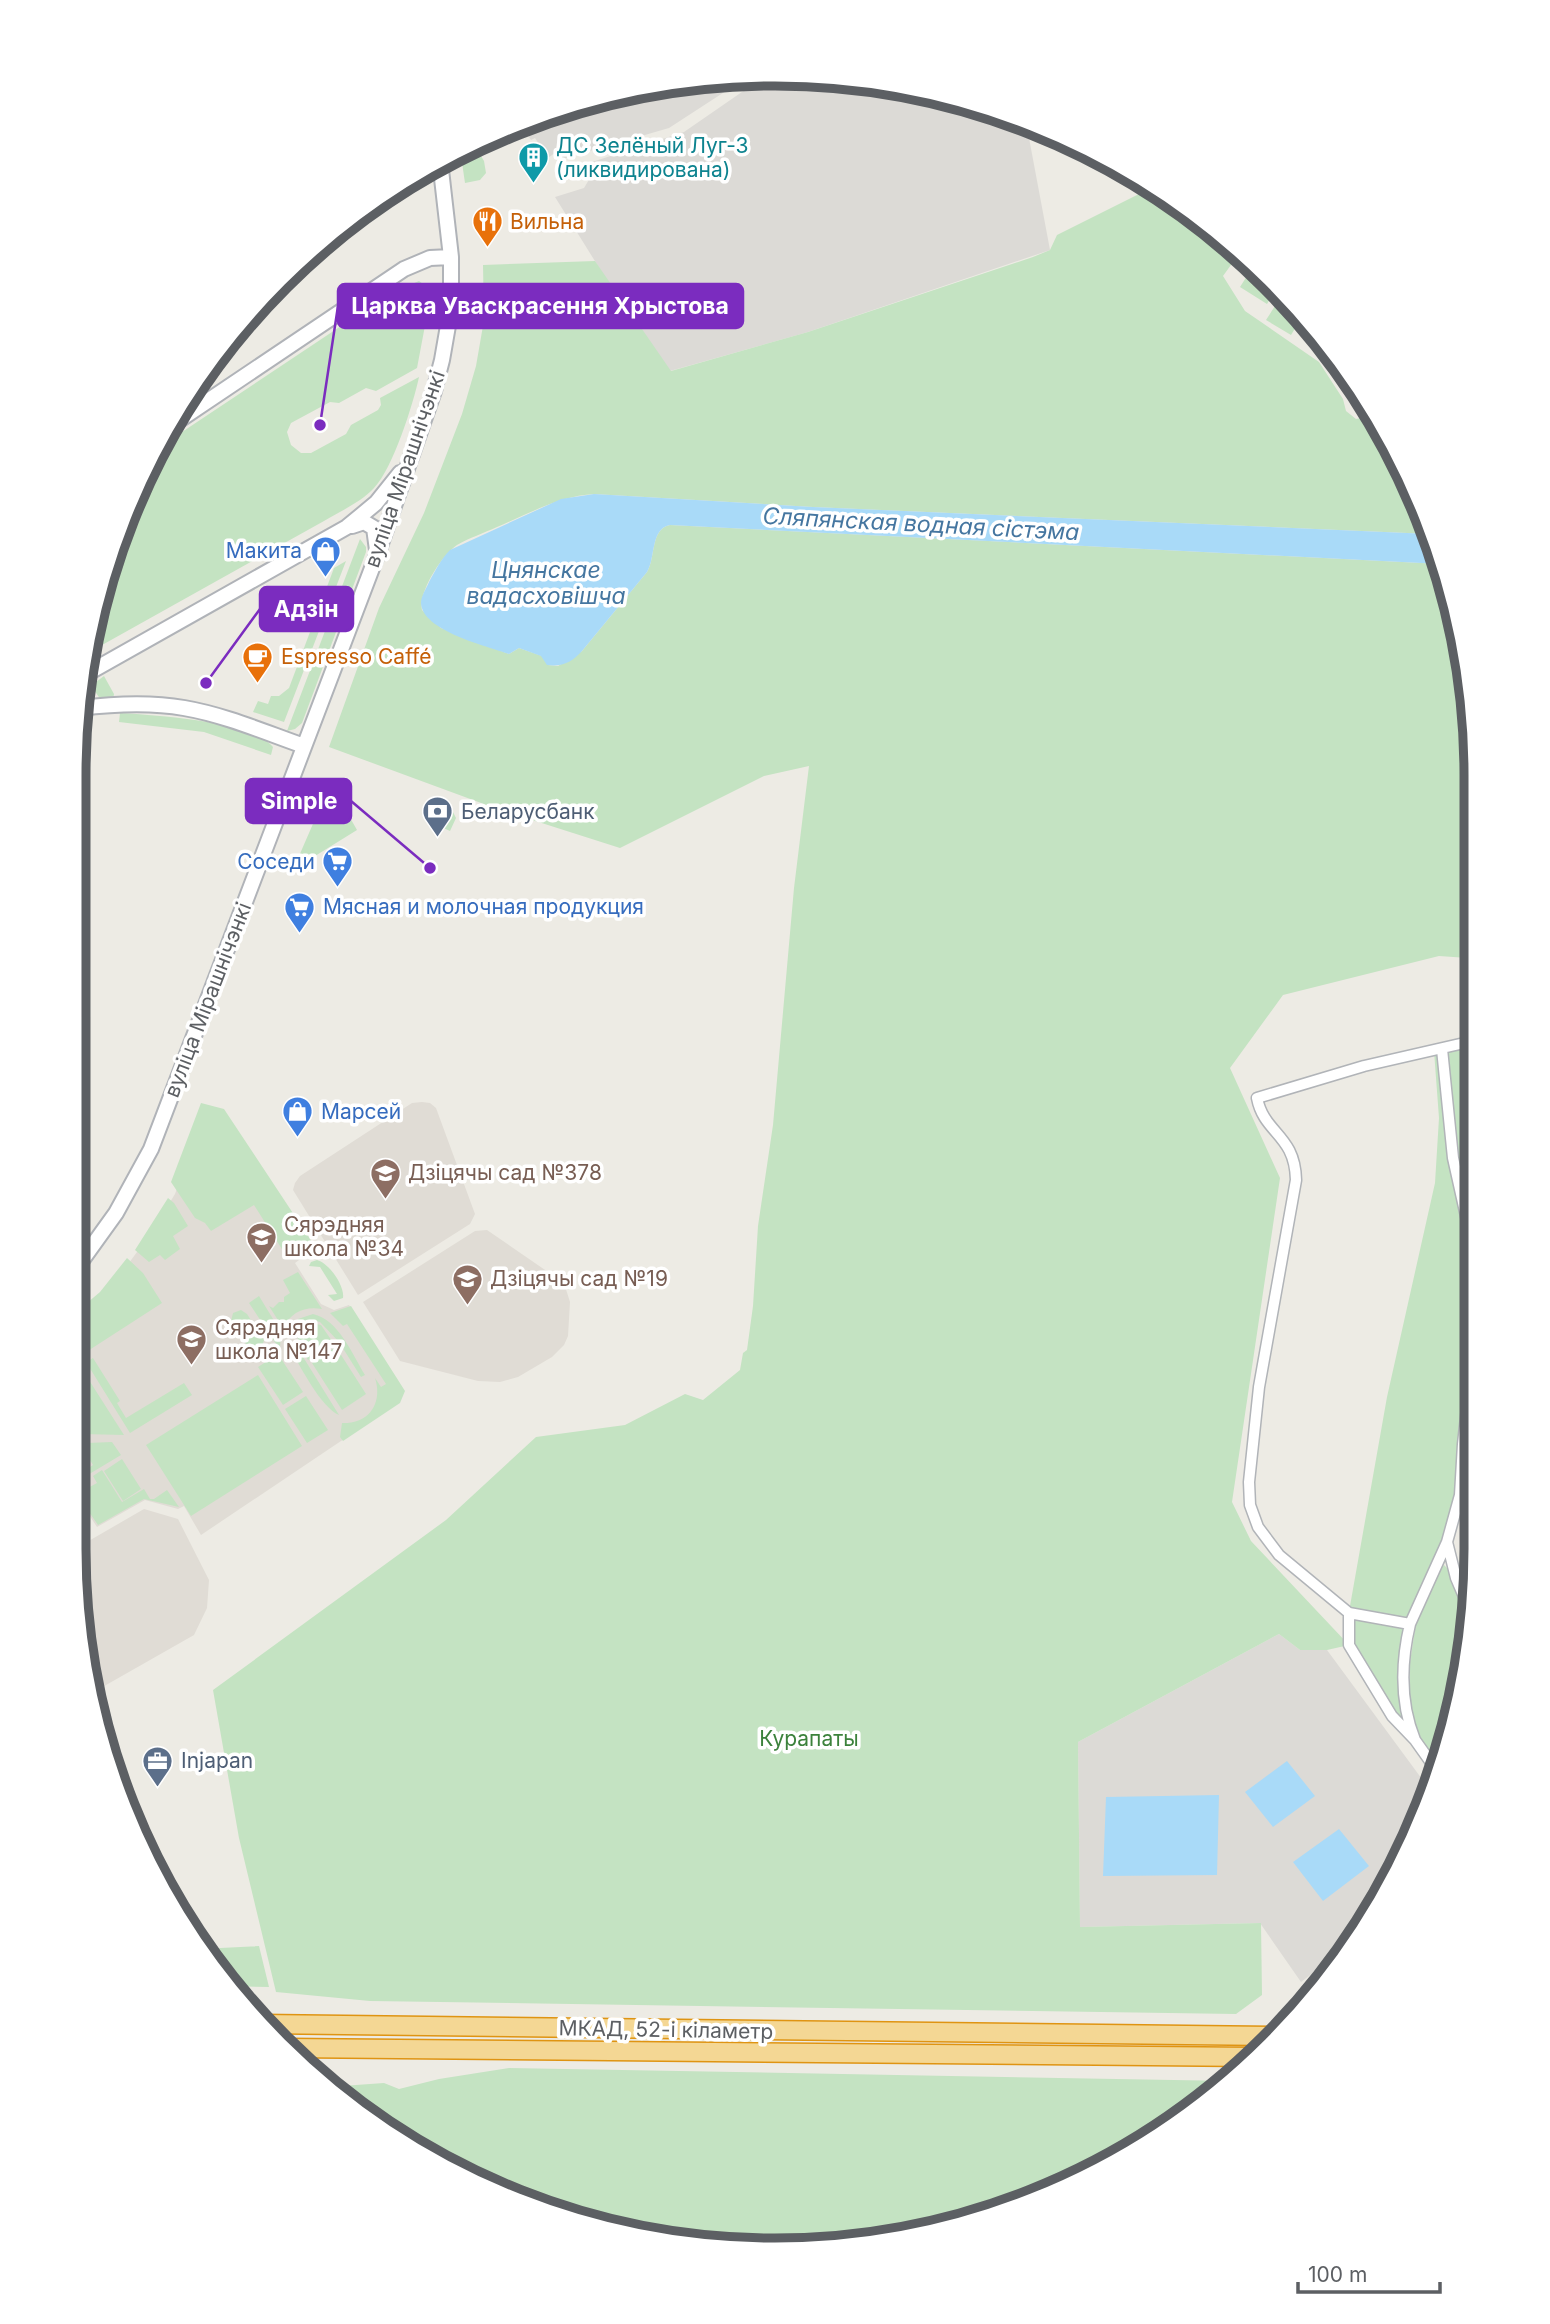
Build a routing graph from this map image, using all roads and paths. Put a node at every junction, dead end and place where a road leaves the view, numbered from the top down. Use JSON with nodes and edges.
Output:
{"nodes":[{"id":1,"x":441,"y":172,"type":"edge"},
{"id":2,"x":451,"y":257,"type":"junction"},
{"id":3,"x":188,"y":414,"type":"edge"},
{"id":4,"x":411,"y":458,"type":"junction"},
{"id":5,"x":347,"y":527,"type":"junction"},
{"id":6,"x":377,"y":555,"type":"junction"},
{"id":7,"x":94,"y":669,"type":"edge"},
{"id":8,"x":90,"y":707,"type":"edge"},
{"id":9,"x":304,"y":746,"type":"junction"},
{"id":10,"x":1464,"y":1044,"type":"edge"},
{"id":11,"x":1442,"y":1049,"type":"junction"},
{"id":12,"x":1459,"y":1185,"type":"junction"},
{"id":13,"x":1464,"y":1185,"type":"edge"},
{"id":14,"x":1464,"y":1207,"type":"edge"},
{"id":15,"x":86,"y":1254,"type":"edge"},
{"id":16,"x":1464,"y":1457,"type":"edge"},
{"id":17,"x":1447,"y":1542,"type":"junction"},
{"id":18,"x":1463,"y":1594,"type":"edge"},
{"id":19,"x":1349,"y":1613,"type":"junction"},
{"id":20,"x":1410,"y":1623,"type":"junction"},
{"id":21,"x":1415,"y":1740,"type":"junction"},
{"id":22,"x":1431,"y":1762,"type":"edge"},
{"id":23,"x":277,"y":2024,"type":"edge"},
{"id":24,"x":1262,"y":2036,"type":"edge"},
{"id":25,"x":301,"y":2048,"type":"edge"},
{"id":26,"x":1240,"y":2057,"type":"edge"}],
"edges":[{"from":1,"to":2,"type":"main road","name":"вуліца Мірашнічэнкі"},
{"from":2,"to":3,"type":"main road"},
{"from":2,"to":4,"type":"main road","name":"вуліца Мірашнічэнкі"},
{"from":4,"to":5,"type":"main road"},
{"from":4,"to":6,"type":"main road","name":"вуліца Мірашнічэнкі"},
{"from":5,"to":6,"type":"main road"},
{"from":5,"to":7,"type":"main road"},
{"from":6,"to":9,"type":"main road","name":"вуліца Мірашнічэнкі"},
{"from":8,"to":9,"type":"main road"},
{"from":9,"to":15,"type":"main road","name":"вуліца Мірашнічэнкі"},
{"from":10,"to":11,"type":"street"},
{"from":11,"to":12,"type":"street"},
{"from":11,"to":19,"type":"street"},
{"from":12,"to":13,"type":"street"},
{"from":12,"to":14,"type":"street"},
{"from":16,"to":17,"type":"street"},
{"from":17,"to":18,"type":"street"},
{"from":17,"to":20,"type":"street"},
{"from":19,"to":20,"type":"street"},
{"from":19,"to":21,"type":"street"},
{"from":20,"to":21,"type":"street"},
{"from":21,"to":22,"type":"street"},
{"from":23,"to":24,"type":"highway","name":"МКАД, 52-і кіламетр"},
{"from":25,"to":26,"type":"highway","name":"МКАД, 52-і кіламетр"}]}
